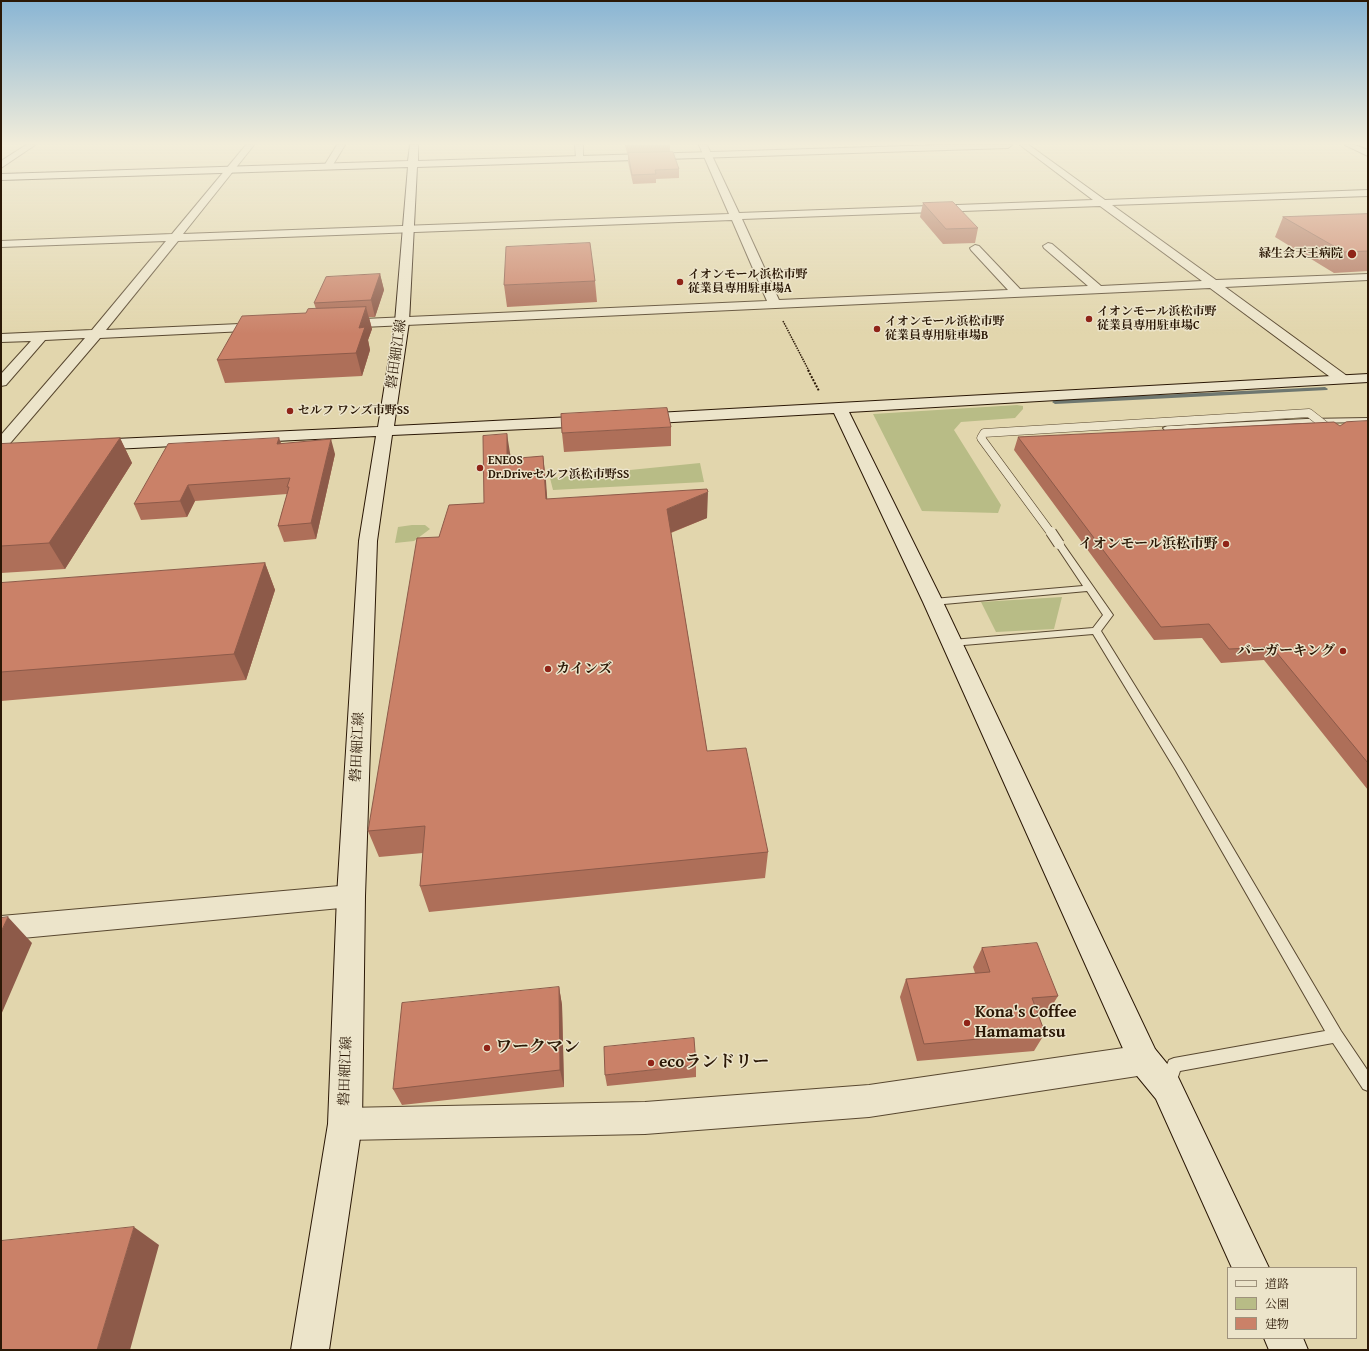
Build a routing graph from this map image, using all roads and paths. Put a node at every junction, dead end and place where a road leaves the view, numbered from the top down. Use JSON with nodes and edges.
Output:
{"nodes":[{"id":1,"x":198,"y":208,"type":"edge"},
{"id":2,"x":409,"y":208,"type":"edge"},
{"id":3,"x":732,"y":208,"type":"edge"},
{"id":4,"x":971,"y":208,"type":"edge"},
{"id":5,"x":1110,"y":208,"type":"edge"},
{"id":6,"x":736,"y":217,"type":"junction"},
{"id":7,"x":407,"y":228,"type":"junction"},
{"id":8,"x":173,"y":239,"type":"junction"},
{"id":9,"x":1,"y":244,"type":"edge"},
{"id":10,"x":1048,"y":246,"type":"dead end"},
{"id":11,"x":974,"y":248,"type":"edge"},
{"id":12,"x":1368,"y":277,"type":"edge"},
{"id":13,"x":1213,"y":284,"type":"junction"},
{"id":14,"x":1098,"y":290,"type":"junction"},
{"id":15,"x":1017,"y":293,"type":"junction"},
{"id":16,"x":774,"y":303,"type":"junction"},
{"id":17,"x":402,"y":322,"type":"junction"},
{"id":18,"x":331,"y":325,"type":"edge"},
{"id":19,"x":276,"y":327,"type":"edge"},
{"id":20,"x":96,"y":334,"type":"junction"},
{"id":21,"x":42,"y":336,"type":"junction"},
{"id":22,"x":1,"y":338,"type":"edge"},
{"id":23,"x":1368,"y":378,"type":"edge"},
{"id":24,"x":1342,"y":379,"type":"junction"},
{"id":25,"x":1,"y":382,"type":"edge"},
{"id":26,"x":833,"y":407,"type":"junction"},
{"id":27,"x":626,"y":419,"type":"edge"},
{"id":28,"x":611,"y":420,"type":"edge"},
{"id":29,"x":1368,"y":420,"type":"edge"},
{"id":30,"x":385,"y":432,"type":"junction"},
{"id":31,"x":1334,"y":433,"type":"edge"},
{"id":32,"x":1177,"y":439,"type":"edge"},
{"id":33,"x":1,"y":445,"type":"edge"},
{"id":34,"x":80,"y":445,"type":"edge"},
{"id":35,"x":1,"y":448,"type":"edge"},
{"id":36,"x":17,"y":448,"type":"edge"},
{"id":37,"x":1090,"y":588,"type":"junction"},
{"id":38,"x":933,"y":602,"type":"junction"},
{"id":39,"x":1096,"y":631,"type":"junction"},
{"id":40,"x":952,"y":643,"type":"junction"},
{"id":41,"x":352,"y":896,"type":"junction"},
{"id":42,"x":1,"y":928,"type":"edge"},
{"id":43,"x":1336,"y":1036,"type":"junction"},
{"id":44,"x":1144,"y":1060,"type":"junction"},
{"id":45,"x":1368,"y":1084,"type":"edge"},
{"id":46,"x":1167,"y":1088,"type":"junction"},
{"id":47,"x":345,"y":1124,"type":"junction"},
{"id":48,"x":1251,"y":1267,"type":"edge"},
{"id":49,"x":1284,"y":1339,"type":"edge"},
{"id":50,"x":310,"y":1350,"type":"edge"},
{"id":51,"x":1289,"y":1350,"type":"edge"}],
"edges":[{"from":1,"to":8,"type":"street"},
{"from":2,"to":7,"type":"street","name":"磐田細江線"},
{"from":3,"to":6,"type":"street"},
{"from":4,"to":6,"type":"street"},
{"from":5,"to":13,"type":"street"},
{"from":6,"to":7,"type":"street"},
{"from":6,"to":16,"type":"street"},
{"from":7,"to":8,"type":"street"},
{"from":7,"to":17,"type":"street","name":"磐田細江線"},
{"from":8,"to":9,"type":"street"},
{"from":8,"to":20,"type":"street"},
{"from":10,"to":14,"type":"street"},
{"from":11,"to":15,"type":"street"},
{"from":12,"to":13,"type":"street"},
{"from":13,"to":14,"type":"street"},
{"from":13,"to":24,"type":"street"},
{"from":14,"to":15,"type":"street"},
{"from":15,"to":16,"type":"street"},
{"from":16,"to":17,"type":"street"},
{"from":16,"to":26,"type":"path"},
{"from":17,"to":18,"type":"street"},
{"from":17,"to":30,"type":"street","name":"磐田細江線"},
{"from":19,"to":20,"type":"street"},
{"from":20,"to":21,"type":"street"},
{"from":20,"to":33,"type":"street"},
{"from":21,"to":22,"type":"street"},
{"from":21,"to":25,"type":"street"},
{"from":23,"to":24,"type":"street"},
{"from":24,"to":26,"type":"street"},
{"from":26,"to":27,"type":"street"},
{"from":26,"to":38,"type":"street"},
{"from":28,"to":30,"type":"street"},
{"from":29,"to":32,"type":"lane"},
{"from":30,"to":34,"type":"street"},
{"from":30,"to":41,"type":"street","name":"磐田細江線"},
{"from":31,"to":37,"type":"lane","bridge":true},
{"from":35,"to":36,"type":"street"},
{"from":37,"to":38,"type":"lane"},
{"from":37,"to":39,"type":"lane"},
{"from":38,"to":40,"type":"street"},
{"from":39,"to":40,"type":"lane"},
{"from":39,"to":43,"type":"lane"},
{"from":40,"to":44,"type":"street"},
{"from":41,"to":42,"type":"street"},
{"from":41,"to":47,"type":"street","name":"磐田細江線"},
{"from":43,"to":45,"type":"lane"},
{"from":43,"to":46,"type":"lane"},
{"from":44,"to":46,"type":"street"},
{"from":44,"to":47,"type":"street"},
{"from":46,"to":48,"type":"street"},
{"from":47,"to":50,"type":"street","name":"磐田細江線"},
{"from":49,"to":51,"type":"street"}]}
